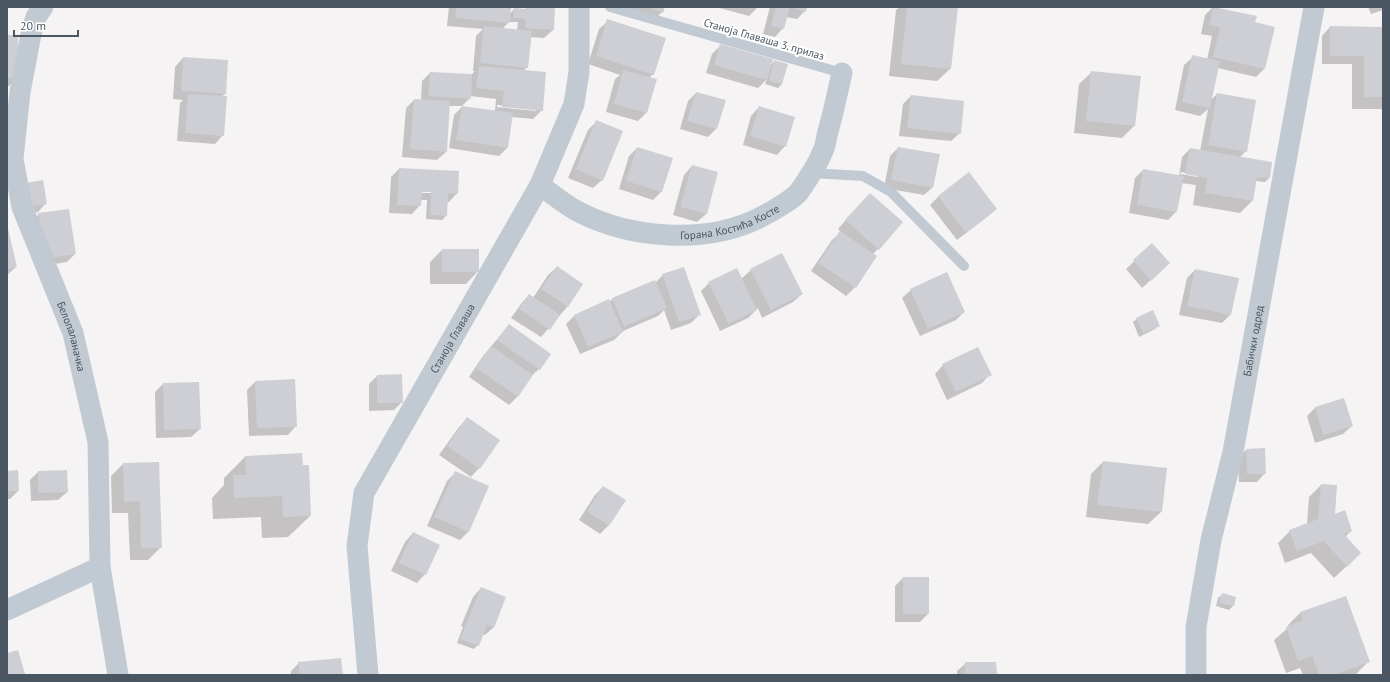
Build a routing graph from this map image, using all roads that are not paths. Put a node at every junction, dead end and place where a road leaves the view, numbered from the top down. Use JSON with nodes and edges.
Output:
{"nodes":[{"id":1,"x":43,"y":7,"type":"edge"},
{"id":2,"x":579,"y":7,"type":"edge"},
{"id":3,"x":610,"y":7,"type":"edge"},
{"id":4,"x":1314,"y":7,"type":"edge"},
{"id":5,"x":842,"y":74,"type":"joint"},
{"id":6,"x":811,"y":173,"type":"junction"},
{"id":7,"x":540,"y":185,"type":"junction"},
{"id":8,"x":964,"y":266,"type":"dead end"},
{"id":9,"x":100,"y":567,"type":"junction"},
{"id":10,"x":7,"y":610,"type":"edge"},
{"id":11,"x":118,"y":675,"type":"edge"},
{"id":12,"x":368,"y":675,"type":"edge"},
{"id":13,"x":1196,"y":675,"type":"edge"}],
"edges":[{"from":1,"to":9,"type":"street","name":"Белопаланачка"},
{"from":2,"to":7,"type":"street","name":"Станоја Главаша"},
{"from":3,"to":5,"type":"lane","name":"Станоја Главаша 3. прилаз"},
{"from":4,"to":13,"type":"street","name":"Бабички одред"},
{"from":5,"to":6,"type":"street","name":"Горана Костића Косте"},
{"from":6,"to":7,"type":"street","name":"Горана Костића Косте"},
{"from":6,"to":8,"type":"lane"},
{"from":7,"to":12,"type":"street","name":"Станоја Главаша"},
{"from":9,"to":10,"type":"street"},
{"from":9,"to":11,"type":"street","name":"Белопаланачка"}]}
